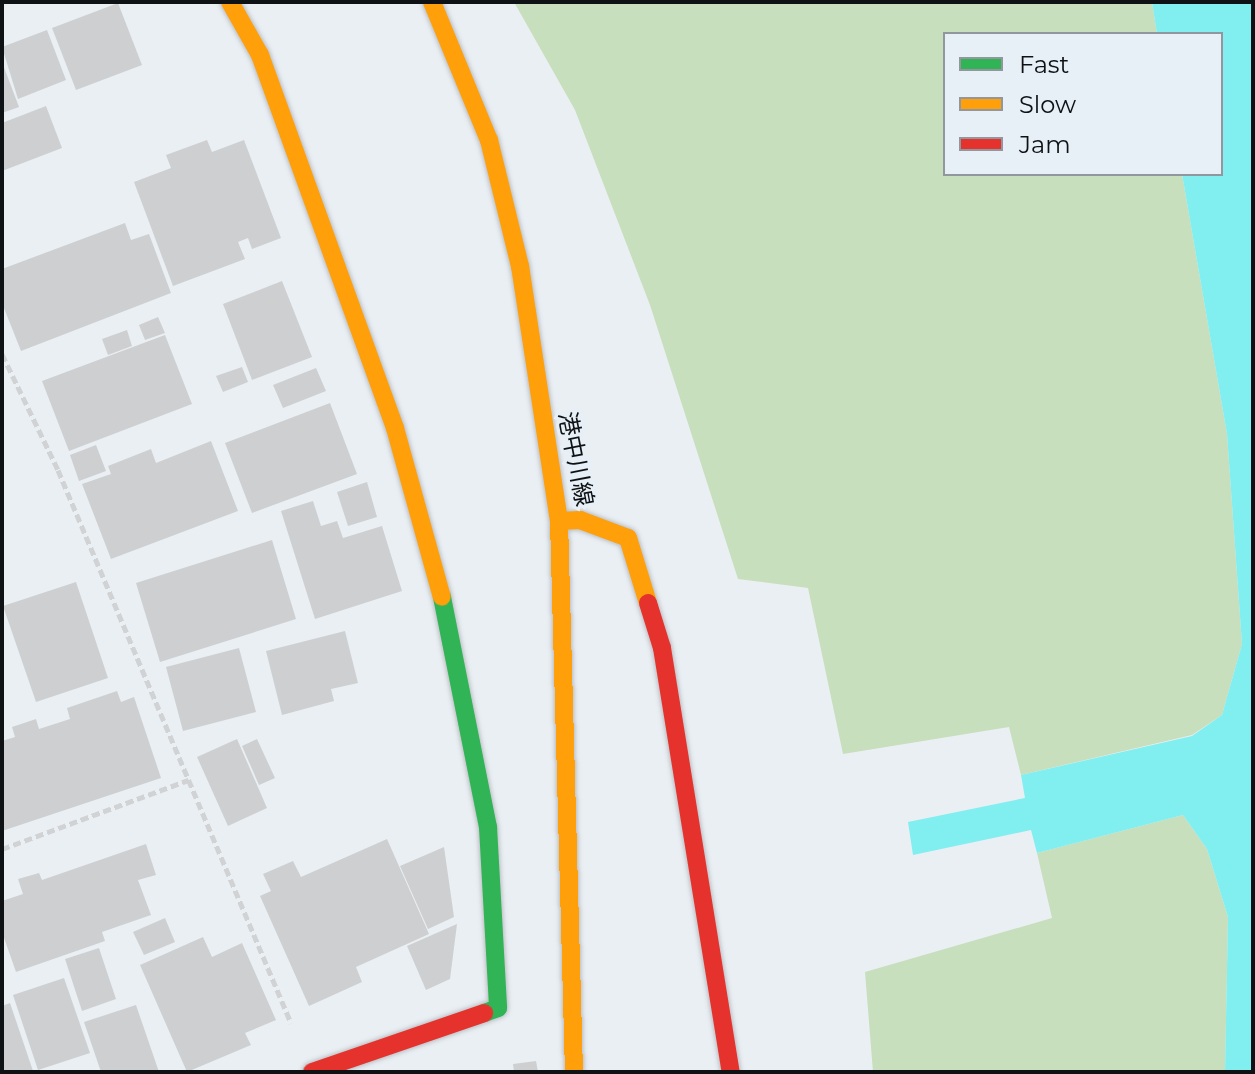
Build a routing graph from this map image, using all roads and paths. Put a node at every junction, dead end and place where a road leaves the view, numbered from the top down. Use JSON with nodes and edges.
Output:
{"nodes":[{"id":1,"x":230,"y":2,"type":"edge"},
{"id":2,"x":432,"y":2,"type":"edge"},
{"id":3,"x":2,"y":354,"type":"edge"},
{"id":4,"x":559,"y":521,"type":"junction"},
{"id":5,"x":189,"y":780,"type":"junction"},
{"id":6,"x":2,"y":849,"type":"edge"},
{"id":7,"x":312,"y":1072,"type":"edge"},
{"id":8,"x":574,"y":1072,"type":"edge"},
{"id":9,"x":731,"y":1072,"type":"edge"}],
"edges":[{"from":1,"to":7,"type":"street"},
{"from":2,"to":4,"type":"street","name":"港中川線"},
{"from":3,"to":5,"type":"path"},
{"from":4,"to":8,"type":"street"},
{"from":4,"to":9,"type":"street","name":"港中川線"},
{"from":5,"to":6,"type":"path"},
{"from":5,"to":7,"type":"path"}]}
